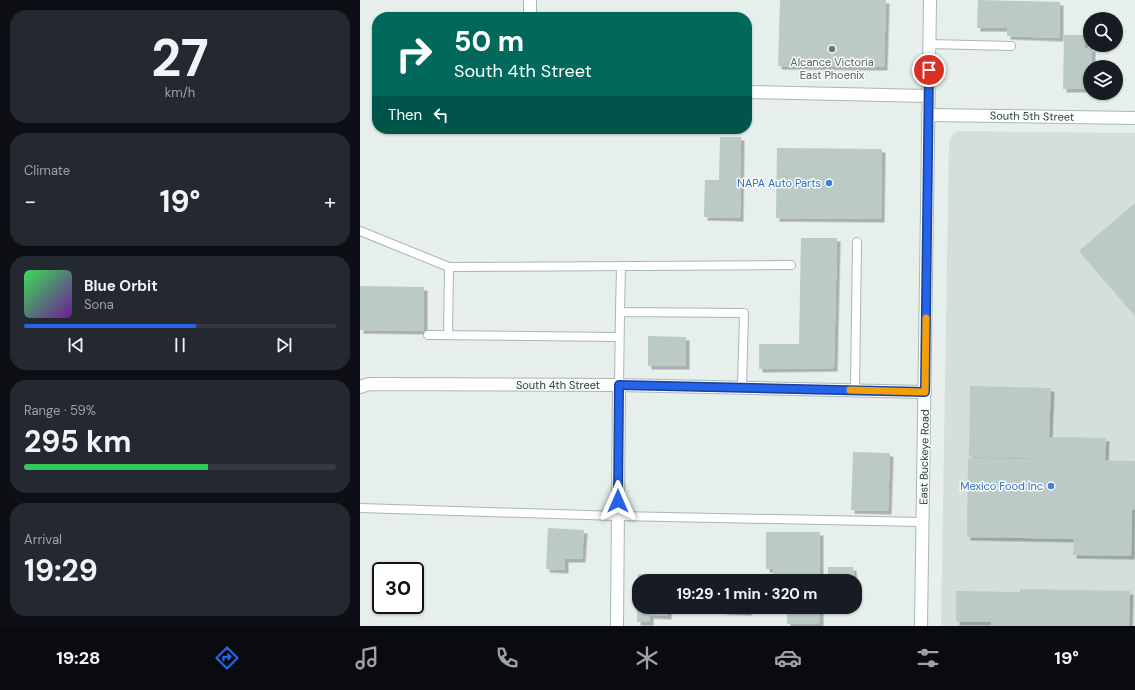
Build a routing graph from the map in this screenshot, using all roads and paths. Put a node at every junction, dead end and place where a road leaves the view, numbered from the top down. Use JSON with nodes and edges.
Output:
{"nodes":[{"id":1,"x":530,"y":0,"type":"edge"},
{"id":2,"x":930,"y":0,"type":"edge"},
{"id":3,"x":530,"y":12,"type":"edge"},
{"id":4,"x":929,"y":44,"type":"junction"},
{"id":5,"x":1011,"y":46,"type":"dead end"},
{"id":6,"x":752,"y":92,"type":"edge"},
{"id":7,"x":928,"y":96,"type":"junction"},
{"id":8,"x":928,"y":115,"type":"junction"},
{"id":9,"x":1135,"y":118,"type":"edge"},
{"id":10,"x":360,"y":231,"type":"edge"},
{"id":11,"x":857,"y":242,"type":"dead end"},
{"id":12,"x":791,"y":265,"type":"dead end"},
{"id":13,"x":621,"y":266,"type":"junction"},
{"id":14,"x":449,"y":267,"type":"junction"},
{"id":15,"x":620,"y":312,"type":"junction"},
{"id":16,"x":428,"y":335,"type":"dead end"},
{"id":17,"x":448,"y":335,"type":"junction"},
{"id":18,"x":619,"y":337,"type":"junction"},
{"id":19,"x":619,"y":385,"type":"junction"},
{"id":20,"x":360,"y":387,"type":"edge"},
{"id":21,"x":742,"y":388,"type":"junction"},
{"id":22,"x":855,"y":390,"type":"junction"},
{"id":23,"x":925,"y":392,"type":"junction"},
{"id":24,"x":360,"y":508,"type":"edge"},
{"id":25,"x":618,"y":516,"type":"junction"},
{"id":26,"x":922,"y":522,"type":"junction"},
{"id":27,"x":617,"y":626,"type":"edge"},
{"id":28,"x":922,"y":626,"type":"edge"}],
"edges":[{"from":1,"to":3,"type":"street"},
{"from":2,"to":4,"type":"street","name":"East Buckeye Road"},
{"from":4,"to":5,"type":"lane"},
{"from":4,"to":7,"type":"street","name":"East Buckeye Road"},
{"from":6,"to":7,"type":"street"},
{"from":7,"to":8,"type":"street","name":"East Buckeye Road"},
{"from":8,"to":9,"type":"street","name":"South 5th Street"},
{"from":8,"to":23,"type":"street","name":"East Buckeye Road"},
{"from":10,"to":14,"type":"lane"},
{"from":11,"to":22,"type":"lane"},
{"from":12,"to":13,"type":"lane"},
{"from":13,"to":14,"type":"lane"},
{"from":13,"to":15,"type":"lane"},
{"from":14,"to":17,"type":"lane"},
{"from":15,"to":18,"type":"lane"},
{"from":15,"to":21,"type":"lane"},
{"from":16,"to":17,"type":"lane"},
{"from":17,"to":18,"type":"lane"},
{"from":18,"to":19,"type":"lane"},
{"from":19,"to":20,"type":"street","name":"South 4th Street"},
{"from":19,"to":21,"type":"street","name":"South 4th Street"},
{"from":19,"to":25,"type":"street"},
{"from":21,"to":22,"type":"street","name":"South 4th Street"},
{"from":22,"to":23,"type":"street","name":"South 4th Street"},
{"from":23,"to":26,"type":"street","name":"East Buckeye Road"},
{"from":24,"to":25,"type":"lane"},
{"from":25,"to":26,"type":"lane"},
{"from":25,"to":27,"type":"street"},
{"from":26,"to":28,"type":"street","name":"East Buckeye Road"}]}
